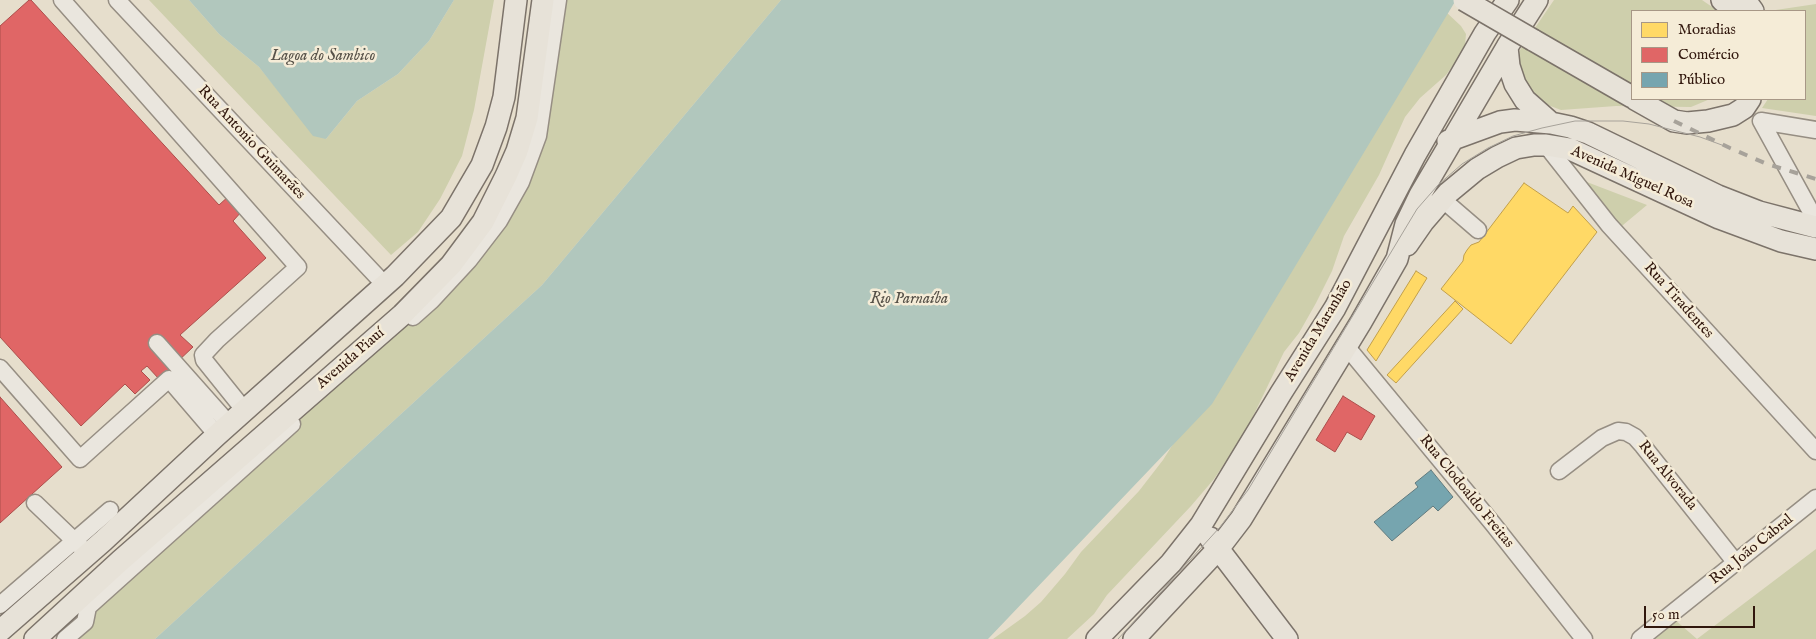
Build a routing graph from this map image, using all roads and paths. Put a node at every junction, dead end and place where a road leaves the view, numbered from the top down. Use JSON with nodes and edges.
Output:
{"nodes":[{"id":1,"x":62,"y":0,"type":"edge"},
{"id":2,"x":117,"y":0,"type":"edge"},
{"id":3,"x":516,"y":0,"type":"edge"},
{"id":4,"x":543,"y":0,"type":"edge"},
{"id":5,"x":558,"y":0,"type":"edge"},
{"id":6,"x":1464,"y":0,"type":"edge"},
{"id":7,"x":1508,"y":0,"type":"edge"},
{"id":8,"x":1537,"y":0,"type":"edge"},
{"id":9,"x":1722,"y":0,"type":"edge"},
{"id":10,"x":1734,"y":10,"type":"edge"},
{"id":11,"x":1506,"y":47,"type":"junction"},
{"id":12,"x":1631,"y":96,"type":"edge"},
{"id":13,"x":1638,"y":100,"type":"edge"},
{"id":14,"x":1733,"y":100,"type":"edge"},
{"id":15,"x":1749,"y":100,"type":"edge"},
{"id":16,"x":1708,"y":121,"type":"junction"},
{"id":17,"x":1551,"y":123,"type":"junction"},
{"id":18,"x":1816,"y":130,"type":"edge"},
{"id":19,"x":1454,"y":139,"type":"junction"},
{"id":20,"x":1546,"y":145,"type":"junction"},
{"id":21,"x":1416,"y":154,"type":"junction"},
{"id":22,"x":1442,"y":199,"type":"junction"},
{"id":23,"x":1816,"y":221,"type":"edge"},
{"id":24,"x":1816,"y":227,"type":"edge"},
{"id":25,"x":1478,"y":230,"type":"dead end"},
{"id":26,"x":1816,"y":249,"type":"edge"},
{"id":27,"x":1397,"y":259,"type":"junction"},
{"id":28,"x":385,"y":285,"type":"junction"},
{"id":29,"x":157,"y":343,"type":"dead end"},
{"id":30,"x":1346,"y":346,"type":"junction"},
{"id":31,"x":0,"y":368,"type":"edge"},
{"id":32,"x":230,"y":423,"type":"junction"},
{"id":33,"x":1816,"y":451,"type":"edge"},
{"id":34,"x":1559,"y":471,"type":"dead end"},
{"id":35,"x":1816,"y":498,"type":"edge"},
{"id":36,"x":34,"y":503,"type":"dead end"},
{"id":37,"x":110,"y":510,"type":"dead end"},
{"id":38,"x":1202,"y":525,"type":"junction"},
{"id":39,"x":81,"y":547,"type":"junction"},
{"id":40,"x":1218,"y":549,"type":"junction"},
{"id":41,"x":1736,"y":562,"type":"junction"},
{"id":42,"x":0,"y":605,"type":"edge"},
{"id":43,"x":0,"y":631,"type":"edge"},
{"id":44,"x":35,"y":639,"type":"edge"},
{"id":45,"x":65,"y":639,"type":"edge"},
{"id":46,"x":1097,"y":639,"type":"edge"},
{"id":47,"x":1134,"y":639,"type":"edge"},
{"id":48,"x":1287,"y":639,"type":"edge"},
{"id":49,"x":1584,"y":639,"type":"edge"},
{"id":50,"x":1640,"y":639,"type":"edge"}],
"edges":[{"from":1,"to":32,"type":"street"},
{"from":2,"to":28,"type":"street","name":"Rua Antonio Guimarães"},
{"from":3,"to":28,"type":"main road"},
{"from":4,"to":44,"type":"main road","name":"Avenida Piauí"},
{"from":5,"to":45,"type":"street"},
{"from":6,"to":12,"type":"main road","bridge":true},
{"from":7,"to":21,"type":"main road","name":"Avenida Maranhão"},
{"from":8,"to":11,"type":"main road","name":"Avenida Maranhão"},
{"from":9,"to":10,"type":"main road"},
{"from":11,"to":17,"type":"main road","name":"Avenida Miguel Rosa"},
{"from":11,"to":19,"type":"main road","name":"Avenida Maranhão"},
{"from":13,"to":16,"type":"main road"},
{"from":14,"to":16,"type":"main road"},
{"from":15,"to":16,"type":"main road"},
{"from":17,"to":19,"type":"main road","name":"Avenida Miguel Rosa"},
{"from":17,"to":24,"type":"main road","name":"Avenida Miguel Rosa"},
{"from":18,"to":23,"type":"street"},
{"from":19,"to":21,"type":"main road","name":"Avenida Miguel Rosa"},
{"from":19,"to":27,"type":"main road","name":"Avenida Maranhão"},
{"from":20,"to":22,"type":"main road","name":"Avenida Miguel Rosa"},
{"from":20,"to":26,"type":"main road","name":"Avenida Miguel Rosa"},
{"from":20,"to":33,"type":"street","name":"Rua Tiradentes"},
{"from":21,"to":38,"type":"main road","name":"Avenida Maranhão"},
{"from":22,"to":25,"type":"street"},
{"from":22,"to":27,"type":"main road","name":"Avenida Miguel Rosa"},
{"from":27,"to":30,"type":"main road","name":"Avenida Maranhão"},
{"from":28,"to":32,"type":"main road"},
{"from":29,"to":32,"type":"street"},
{"from":30,"to":40,"type":"main road","name":"Avenida Maranhão"},
{"from":30,"to":49,"type":"street","name":"Rua Clodoaldo Freitas"},
{"from":31,"to":32,"type":"street"},
{"from":32,"to":39,"type":"main road"},
{"from":34,"to":41,"type":"street","name":"Rua Alvorada"},
{"from":35,"to":41,"type":"street","name":"Rua João Cabral"},
{"from":36,"to":39,"type":"street"},
{"from":37,"to":39,"type":"street"},
{"from":38,"to":40,"type":"main road"},
{"from":38,"to":46,"type":"main road","name":"Avenida Maranhão"},
{"from":39,"to":42,"type":"street"},
{"from":39,"to":43,"type":"main road"},
{"from":40,"to":47,"type":"main road","name":"Avenida Maranhão"},
{"from":40,"to":48,"type":"main road"},
{"from":41,"to":50,"type":"street","name":"Rua João Cabral"}]}
